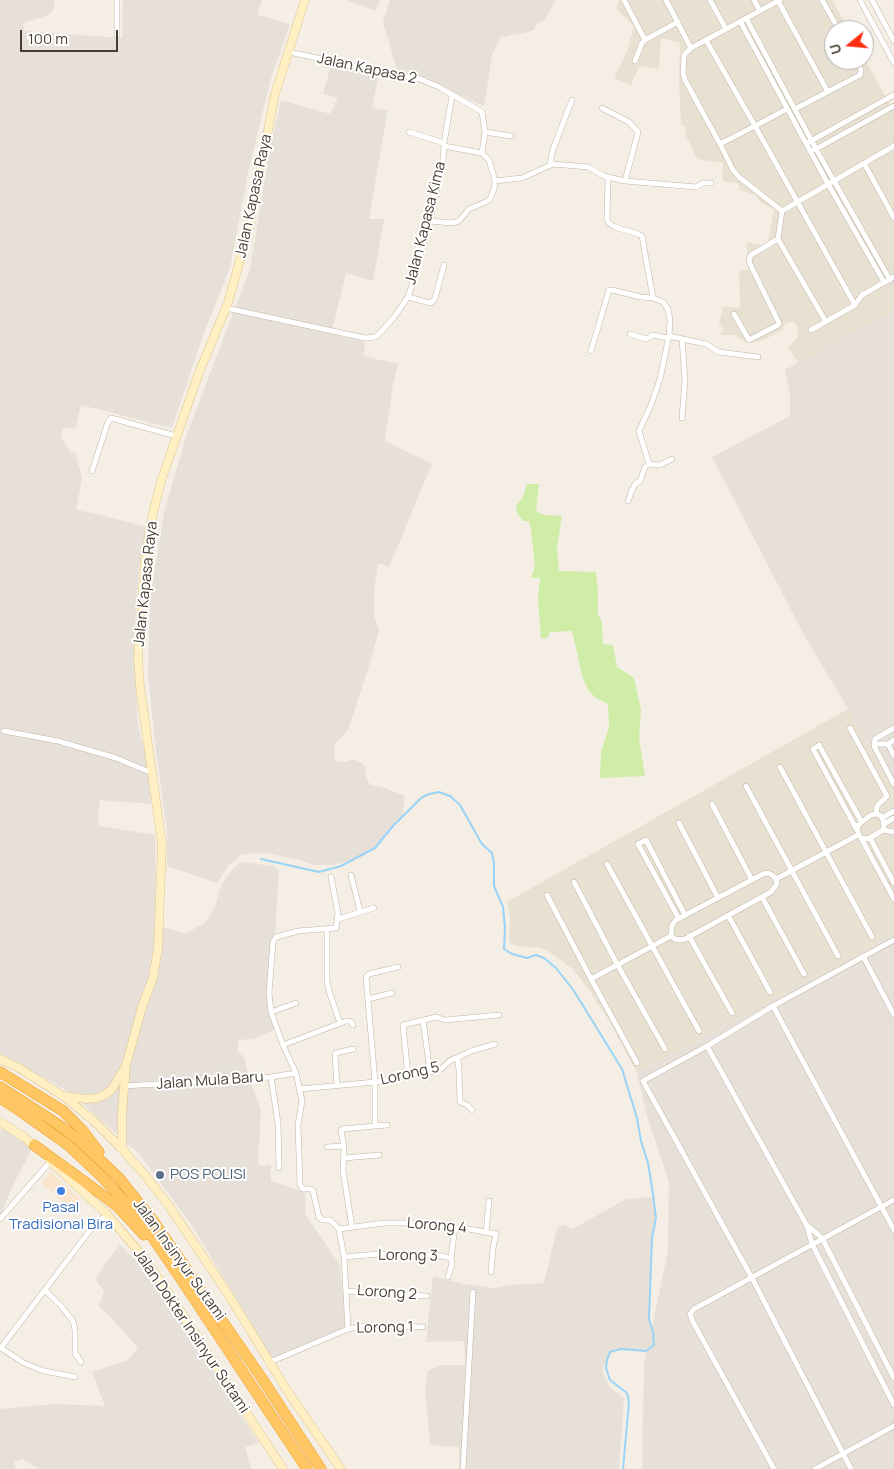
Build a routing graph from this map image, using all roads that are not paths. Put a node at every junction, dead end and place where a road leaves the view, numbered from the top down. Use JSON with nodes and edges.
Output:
{"nodes":[{"id":1,"x":117,"y":0,"type":"edge"},
{"id":2,"x":305,"y":0,"type":"edge"},
{"id":3,"x":624,"y":0,"type":"edge"},
{"id":4,"x":666,"y":0,"type":"edge"},
{"id":5,"x":710,"y":0,"type":"edge"},
{"id":6,"x":754,"y":0,"type":"edge"},
{"id":7,"x":779,"y":0,"type":"edge"},
{"id":8,"x":822,"y":0,"type":"edge"},
{"id":9,"x":860,"y":0,"type":"edge"},
{"id":10,"x":872,"y":0,"type":"edge"},
{"id":11,"x":760,"y":11,"type":"junction"},
{"id":12,"x":746,"y":18,"type":"junction"},
{"id":13,"x":833,"y":20,"type":"edge"},
{"id":14,"x":740,"y":21,"type":"junction"},
{"id":15,"x":678,"y":22,"type":"junction"},
{"id":16,"x":726,"y":29,"type":"junction"},
{"id":17,"x":117,"y":35,"type":"dead end"},
{"id":18,"x":645,"y":40,"type":"junction"},
{"id":19,"x":706,"y":40,"type":"junction"},
{"id":20,"x":894,"y":41,"type":"edge"},
{"id":21,"x":691,"y":48,"type":"junction"},
{"id":22,"x":288,"y":52,"type":"junction"},
{"id":23,"x":635,"y":62,"type":"dead end"},
{"id":24,"x":894,"y":63,"type":"edge"},
{"id":25,"x":861,"y":70,"type":"edge"},
{"id":26,"x":828,"y":92,"type":"junction"},
{"id":27,"x":894,"y":95,"type":"edge"},
{"id":28,"x":452,"y":96,"type":"junction"},
{"id":29,"x":572,"y":100,"type":"dead end"},
{"id":30,"x":894,"y":106,"type":"edge"},
{"id":31,"x":602,"y":108,"type":"dead end"},
{"id":32,"x":787,"y":109,"type":"junction"},
{"id":33,"x":795,"y":109,"type":"junction"},
{"id":34,"x":755,"y":126,"type":"junction"},
{"id":35,"x":409,"y":132,"type":"dead end"},
{"id":36,"x":485,"y":132,"type":"junction"},
{"id":37,"x":511,"y":136,"type":"dead end"},
{"id":38,"x":809,"y":142,"type":"junction"},
{"id":39,"x":444,"y":144,"type":"junction"},
{"id":40,"x":720,"y":144,"type":"junction"},
{"id":41,"x":893,"y":148,"type":"edge"},
{"id":42,"x":813,"y":150,"type":"junction"},
{"id":43,"x":482,"y":153,"type":"junction"},
{"id":44,"x":864,"y":163,"type":"junction"},
{"id":45,"x":550,"y":164,"type":"junction"},
{"id":46,"x":608,"y":178,"type":"junction"},
{"id":47,"x":834,"y":180,"type":"junction"},
{"id":48,"x":626,"y":181,"type":"junction"},
{"id":49,"x":495,"y":182,"type":"junction"},
{"id":50,"x":711,"y":183,"type":"dead end"},
{"id":51,"x":828,"y":184,"type":"junction"},
{"id":52,"x":797,"y":202,"type":"junction"},
{"id":53,"x":782,"y":211,"type":"junction"},
{"id":54,"x":894,"y":218,"type":"edge"},
{"id":55,"x":430,"y":221,"type":"junction"},
{"id":56,"x":778,"y":238,"type":"junction"},
{"id":57,"x":444,"y":265,"type":"dead end"},
{"id":58,"x":892,"y":278,"type":"edge"},
{"id":59,"x":884,"y":282,"type":"junction"},
{"id":60,"x":408,"y":297,"type":"junction"},
{"id":61,"x":653,"y":298,"type":"junction"},
{"id":62,"x":855,"y":305,"type":"junction"},
{"id":63,"x":226,"y":308,"type":"junction"},
{"id":64,"x":734,"y":314,"type":"dead end"},
{"id":65,"x":826,"y":322,"type":"junction"},
{"id":66,"x":811,"y":330,"type":"dead end"},
{"id":67,"x":630,"y":334,"type":"dead end"},
{"id":68,"x":669,"y":337,"type":"junction"},
{"id":69,"x":682,"y":340,"type":"junction"},
{"id":70,"x":592,"y":350,"type":"dead end"},
{"id":71,"x":758,"y":357,"type":"dead end"},
{"id":72,"x":682,"y":418,"type":"dead end"},
{"id":73,"x":176,"y":436,"type":"junction"},
{"id":74,"x":672,"y":459,"type":"dead end"},
{"id":75,"x":648,"y":464,"type":"junction"},
{"id":76,"x":92,"y":471,"type":"dead end"},
{"id":77,"x":628,"y":501,"type":"dead end"},
{"id":78,"x":850,"y":728,"type":"dead end"},
{"id":79,"x":894,"y":728,"type":"edge"},
{"id":80,"x":4,"y":731,"type":"dead end"},
{"id":81,"x":894,"y":740,"type":"edge"},
{"id":82,"x":874,"y":744,"type":"junction"},
{"id":83,"x":888,"y":744,"type":"junction"},
{"id":84,"x":894,"y":756,"type":"edge"},
{"id":85,"x":780,"y":767,"type":"dead end"},
{"id":86,"x":153,"y":774,"type":"junction"},
{"id":87,"x":894,"y":784,"type":"edge"},
{"id":88,"x":746,"y":786,"type":"dead end"},
{"id":89,"x":712,"y":804,"type":"dead end"},
{"id":90,"x":894,"y":810,"type":"edge"},
{"id":91,"x":876,"y":814,"type":"junction"},
{"id":92,"x":882,"y":818,"type":"junction"},
{"id":93,"x":894,"y":818,"type":"edge"},
{"id":94,"x":861,"y":821,"type":"junction"},
{"id":95,"x":679,"y":823,"type":"dead end"},
{"id":96,"x":884,"y":824,"type":"junction"},
{"id":97,"x":883,"y":830,"type":"junction"},
{"id":98,"x":894,"y":832,"type":"edge"},
{"id":99,"x":859,"y":834,"type":"junction"},
{"id":100,"x":870,"y":838,"type":"junction"},
{"id":101,"x":826,"y":852,"type":"junction"},
{"id":102,"x":607,"y":864,"type":"dead end"},
{"id":103,"x":792,"y":870,"type":"junction"},
{"id":104,"x":351,"y":875,"type":"dead end"},
{"id":105,"x":331,"y":877,"type":"dead end"},
{"id":106,"x":776,"y":879,"type":"junction"},
{"id":107,"x":752,"y":880,"type":"junction"},
{"id":108,"x":574,"y":882,"type":"dead end"},
{"id":109,"x":894,"y":883,"type":"edge"},
{"id":110,"x":547,"y":895,"type":"dead end"},
{"id":111,"x":762,"y":897,"type":"junction"},
{"id":112,"x":718,"y":898,"type":"junction"},
{"id":113,"x":894,"y":899,"type":"edge"},
{"id":114,"x":374,"y":908,"type":"dead end"},
{"id":115,"x":360,"y":912,"type":"junction"},
{"id":116,"x":728,"y":915,"type":"junction"},
{"id":117,"x":685,"y":916,"type":"junction"},
{"id":118,"x":338,"y":919,"type":"junction"},
{"id":119,"x":679,"y":919,"type":"junction"},
{"id":120,"x":327,"y":929,"type":"junction"},
{"id":121,"x":671,"y":936,"type":"junction"},
{"id":122,"x":690,"y":936,"type":"junction"},
{"id":123,"x":872,"y":937,"type":"dead end"},
{"id":124,"x":894,"y":940,"type":"edge"},
{"id":125,"x":652,"y":946,"type":"junction"},
{"id":126,"x":838,"y":956,"type":"dead end"},
{"id":127,"x":864,"y":956,"type":"junction"},
{"id":128,"x":617,"y":964,"type":"junction"},
{"id":129,"x":398,"y":967,"type":"dead end"},
{"id":130,"x":804,"y":974,"type":"dead end"},
{"id":131,"x":591,"y":979,"type":"junction"},
{"id":132,"x":770,"y":992,"type":"dead end"},
{"id":133,"x":392,"y":994,"type":"dead end"},
{"id":134,"x":368,"y":999,"type":"junction"},
{"id":135,"x":296,"y":1003,"type":"dead end"},
{"id":136,"x":773,"y":1006,"type":"junction"},
{"id":137,"x":272,"y":1012,"type":"junction"},
{"id":138,"x":732,"y":1013,"type":"dead end"},
{"id":139,"x":498,"y":1015,"type":"dead end"},
{"id":140,"x":894,"y":1015,"type":"edge"},
{"id":141,"x":423,"y":1020,"type":"junction"},
{"id":142,"x":340,"y":1023,"type":"junction"},
{"id":143,"x":353,"y":1025,"type":"dead end"},
{"id":144,"x":699,"y":1031,"type":"dead end"},
{"id":145,"x":495,"y":1044,"type":"dead end"},
{"id":146,"x":283,"y":1045,"type":"junction"},
{"id":147,"x":707,"y":1046,"type":"junction"},
{"id":148,"x":352,"y":1049,"type":"dead end"},
{"id":149,"x":665,"y":1049,"type":"dead end"},
{"id":150,"x":457,"y":1058,"type":"junction"},
{"id":151,"x":0,"y":1059,"type":"edge"},
{"id":152,"x":637,"y":1063,"type":"dead end"},
{"id":153,"x":126,"y":1065,"type":"junction"},
{"id":154,"x":0,"y":1072,"type":"edge"},
{"id":155,"x":430,"y":1072,"type":"junction"},
{"id":156,"x":296,"y":1073,"type":"junction"},
{"id":157,"x":271,"y":1076,"type":"junction"},
{"id":158,"x":408,"y":1076,"type":"junction"},
{"id":159,"x":375,"y":1082,"type":"junction"},
{"id":160,"x":337,"y":1085,"type":"junction"},
{"id":161,"x":124,"y":1086,"type":"junction"},
{"id":162,"x":0,"y":1087,"type":"edge"},
{"id":163,"x":300,"y":1089,"type":"junction"},
{"id":164,"x":63,"y":1096,"type":"junction"},
{"id":165,"x":0,"y":1098,"type":"edge"},
{"id":166,"x":472,"y":1110,"type":"dead end"},
{"id":167,"x":0,"y":1122,"type":"edge"},
{"id":168,"x":386,"y":1125,"type":"dead end"},
{"id":169,"x":375,"y":1126,"type":"junction"},
{"id":170,"x":34,"y":1145,"type":"junction"},
{"id":171,"x":344,"y":1146,"type":"junction"},
{"id":172,"x":327,"y":1147,"type":"dead end"},
{"id":173,"x":122,"y":1149,"type":"junction"},
{"id":174,"x":379,"y":1155,"type":"dead end"},
{"id":175,"x":344,"y":1158,"type":"junction"},
{"id":176,"x":50,"y":1162,"type":"junction"},
{"id":177,"x":279,"y":1168,"type":"dead end"},
{"id":178,"x":119,"y":1178,"type":"junction"},
{"id":179,"x":894,"y":1200,"type":"edge"},
{"id":180,"x":489,"y":1201,"type":"dead end"},
{"id":181,"x":882,"y":1206,"type":"junction"},
{"id":182,"x":106,"y":1214,"type":"junction"},
{"id":183,"x":0,"y":1219,"type":"edge"},
{"id":184,"x":808,"y":1226,"type":"junction"},
{"id":185,"x":352,"y":1227,"type":"junction"},
{"id":186,"x":455,"y":1227,"type":"junction"},
{"id":187,"x":339,"y":1229,"type":"junction"},
{"id":188,"x":894,"y":1230,"type":"edge"},
{"id":189,"x":486,"y":1232,"type":"junction"},
{"id":190,"x":822,"y":1238,"type":"junction"},
{"id":191,"x":812,"y":1244,"type":"junction"},
{"id":192,"x":344,"y":1257,"type":"junction"},
{"id":193,"x":451,"y":1258,"type":"junction"},
{"id":194,"x":491,"y":1272,"type":"dead end"},
{"id":195,"x":448,"y":1277,"type":"dead end"},
{"id":196,"x":752,"y":1278,"type":"junction"},
{"id":197,"x":183,"y":1282,"type":"junction"},
{"id":198,"x":45,"y":1290,"type":"junction"},
{"id":199,"x":347,"y":1291,"type":"junction"},
{"id":200,"x":473,"y":1292,"type":"dead end"},
{"id":201,"x":426,"y":1296,"type":"dead end"},
{"id":202,"x":423,"y":1327,"type":"dead end"},
{"id":203,"x":348,"y":1329,"type":"junction"},
{"id":204,"x":1,"y":1348,"type":"edge"},
{"id":205,"x":81,"y":1362,"type":"dead end"},
{"id":206,"x":270,"y":1362,"type":"junction"},
{"id":207,"x":75,"y":1377,"type":"dead end"},
{"id":208,"x":894,"y":1378,"type":"edge"},
{"id":209,"x":894,"y":1406,"type":"edge"},
{"id":210,"x":894,"y":1426,"type":"edge"},
{"id":211,"x":843,"y":1454,"type":"junction"},
{"id":212,"x":283,"y":1469,"type":"edge"},
{"id":213,"x":307,"y":1469,"type":"edge"},
{"id":214,"x":321,"y":1469,"type":"edge"},
{"id":215,"x":341,"y":1469,"type":"edge"},
{"id":216,"x":463,"y":1469,"type":"edge"},
{"id":217,"x":774,"y":1469,"type":"edge"},
{"id":218,"x":815,"y":1469,"type":"edge"},
{"id":219,"x":851,"y":1469,"type":"edge"}],
"edges":[{"from":1,"to":17,"type":"street"},
{"from":2,"to":22,"type":"main road","name":"Jalan Kapasa Raya"},
{"from":3,"to":18,"type":"street"},
{"from":4,"to":15,"type":"street"},
{"from":5,"to":16,"type":"street"},
{"from":6,"to":11,"type":"street"},
{"from":7,"to":11,"type":"street"},
{"from":7,"to":26,"type":"street"},
{"from":8,"to":13,"type":"street"},
{"from":9,"to":24,"type":"street"},
{"from":10,"to":20,"type":"street"},
{"from":11,"to":12,"type":"street"},
{"from":12,"to":14,"type":"street"},
{"from":12,"to":33,"type":"street"},
{"from":14,"to":16,"type":"street"},
{"from":14,"to":32,"type":"street"},
{"from":15,"to":18,"type":"street"},
{"from":15,"to":21,"type":"street"},
{"from":16,"to":19,"type":"street"},
{"from":18,"to":23,"type":"street"},
{"from":19,"to":21,"type":"street"},
{"from":19,"to":34,"type":"street"},
{"from":21,"to":40,"type":"street"},
{"from":22,"to":28,"type":"street","name":"Jalan Kapasa 2"},
{"from":22,"to":63,"type":"main road","name":"Jalan Kapasa Raya"},
{"from":25,"to":26,"type":"street"},
{"from":26,"to":33,"type":"street"},
{"from":27,"to":38,"type":"street"},
{"from":28,"to":36,"type":"street","name":"Jalan Kapasa 2"},
{"from":28,"to":39,"type":"street","name":"Jalan Kapasa Kima"},
{"from":29,"to":45,"type":"street"},
{"from":30,"to":42,"type":"street"},
{"from":31,"to":48,"type":"street"},
{"from":32,"to":34,"type":"street"},
{"from":32,"to":38,"type":"street"},
{"from":33,"to":38,"type":"street"},
{"from":34,"to":40,"type":"street"},
{"from":34,"to":52,"type":"street"},
{"from":35,"to":39,"type":"street"},
{"from":36,"to":37,"type":"street"},
{"from":36,"to":43,"type":"street","name":"Jalan Kapasa 2"},
{"from":38,"to":42,"type":"street"},
{"from":39,"to":43,"type":"street"},
{"from":39,"to":55,"type":"street","name":"Jalan Kapasa Kima"},
{"from":40,"to":53,"type":"street"},
{"from":41,"to":44,"type":"street"},
{"from":42,"to":47,"type":"street"},
{"from":42,"to":51,"type":"street"},
{"from":43,"to":49,"type":"street"},
{"from":44,"to":47,"type":"street"},
{"from":44,"to":54,"type":"street"},
{"from":45,"to":46,"type":"street"},
{"from":45,"to":49,"type":"street"},
{"from":46,"to":48,"type":"street"},
{"from":46,"to":61,"type":"street"},
{"from":47,"to":51,"type":"street"},
{"from":47,"to":58,"type":"street"},
{"from":48,"to":50,"type":"street"},
{"from":49,"to":55,"type":"street"},
{"from":51,"to":52,"type":"street"},
{"from":51,"to":59,"type":"street"},
{"from":52,"to":53,"type":"street"},
{"from":52,"to":62,"type":"street"},
{"from":53,"to":56,"type":"street"},
{"from":55,"to":60,"type":"street","name":"Jalan Kapasa Kima"},
{"from":56,"to":64,"type":"street"},
{"from":56,"to":65,"type":"street"},
{"from":57,"to":60,"type":"street"},
{"from":58,"to":59,"type":"street"},
{"from":59,"to":62,"type":"street"},
{"from":60,"to":63,"type":"street","name":"Jalan Kapasa Kima"},
{"from":61,"to":68,"type":"street"},
{"from":61,"to":70,"type":"street"},
{"from":62,"to":65,"type":"street"},
{"from":63,"to":73,"type":"main road","name":"Jalan Kapasa Raya"},
{"from":65,"to":66,"type":"street"},
{"from":67,"to":68,"type":"street"},
{"from":68,"to":69,"type":"street"},
{"from":68,"to":75,"type":"street"},
{"from":69,"to":71,"type":"street"},
{"from":69,"to":72,"type":"street"},
{"from":73,"to":76,"type":"street"},
{"from":73,"to":86,"type":"main road","name":"Jalan Kapasa Raya"},
{"from":74,"to":75,"type":"street"},
{"from":75,"to":77,"type":"street"},
{"from":78,"to":91,"type":"street"},
{"from":79,"to":82,"type":"street"},
{"from":80,"to":86,"type":"street"},
{"from":81,"to":83,"type":"street"},
{"from":82,"to":83,"type":"street"},
{"from":82,"to":87,"type":"street"},
{"from":83,"to":84,"type":"street"},
{"from":85,"to":101,"type":"street"},
{"from":86,"to":153,"type":"main road","name":"Jalan Kapasa Raya"},
{"from":88,"to":103,"type":"street"},
{"from":89,"to":107,"type":"street"},
{"from":90,"to":92,"type":"street"},
{"from":91,"to":92,"type":"street"},
{"from":91,"to":94,"type":"street"},
{"from":92,"to":96,"type":"street"},
{"from":93,"to":96,"type":"street"},
{"from":94,"to":99,"type":"street"},
{"from":94,"to":99,"type":"street"},
{"from":95,"to":112,"type":"street"},
{"from":96,"to":97,"type":"street"},
{"from":97,"to":98,"type":"street"},
{"from":97,"to":100,"type":"street"},
{"from":99,"to":100,"type":"street"},
{"from":99,"to":101,"type":"street"},
{"from":99,"to":113,"type":"street"},
{"from":100,"to":109,"type":"street"},
{"from":101,"to":103,"type":"street"},
{"from":101,"to":123,"type":"street"},
{"from":102,"to":125,"type":"street"},
{"from":103,"to":106,"type":"street"},
{"from":103,"to":126,"type":"street"},
{"from":104,"to":115,"type":"street"},
{"from":105,"to":118,"type":"street"},
{"from":106,"to":107,"type":"street"},
{"from":106,"to":111,"type":"street"},
{"from":107,"to":112,"type":"street"},
{"from":108,"to":128,"type":"street"},
{"from":110,"to":131,"type":"street"},
{"from":111,"to":116,"type":"street"},
{"from":111,"to":130,"type":"street"},
{"from":112,"to":117,"type":"street"},
{"from":114,"to":115,"type":"street"},
{"from":115,"to":118,"type":"street"},
{"from":116,"to":122,"type":"street"},
{"from":116,"to":132,"type":"street"},
{"from":117,"to":119,"type":"street"},
{"from":117,"to":119,"type":"street"},
{"from":118,"to":120,"type":"street"},
{"from":119,"to":121,"type":"street"},
{"from":120,"to":137,"type":"street"},
{"from":120,"to":142,"type":"street"},
{"from":121,"to":122,"type":"street"},
{"from":121,"to":125,"type":"street"},
{"from":122,"to":138,"type":"street"},
{"from":124,"to":127,"type":"street"},
{"from":125,"to":128,"type":"street"},
{"from":125,"to":144,"type":"street"},
{"from":127,"to":136,"type":"street"},
{"from":127,"to":140,"type":"street"},
{"from":128,"to":131,"type":"street"},
{"from":128,"to":149,"type":"street"},
{"from":129,"to":134,"type":"street"},
{"from":131,"to":152,"type":"street"},
{"from":133,"to":134,"type":"street"},
{"from":134,"to":159,"type":"street"},
{"from":135,"to":137,"type":"street"},
{"from":136,"to":147,"type":"street"},
{"from":136,"to":181,"type":"street"},
{"from":137,"to":146,"type":"street"},
{"from":139,"to":141,"type":"street"},
{"from":141,"to":155,"type":"street"},
{"from":141,"to":158,"type":"street"},
{"from":142,"to":143,"type":"street"},
{"from":142,"to":146,"type":"street"},
{"from":145,"to":150,"type":"street"},
{"from":146,"to":156,"type":"street"},
{"from":147,"to":184,"type":"street"},
{"from":147,"to":196,"type":"street"},
{"from":148,"to":160,"type":"street"},
{"from":150,"to":155,"type":"street","name":"Lorong 5"},
{"from":150,"to":166,"type":"street","name":"Lorong 5"},
{"from":151,"to":164,"type":"main road"},
{"from":153,"to":161,"type":"main road","name":"Jalan Kapasa Raya"},
{"from":153,"to":164,"type":"main road","name":"Jalan Kapasa Raya"},
{"from":154,"to":178,"type":"highway"},
{"from":155,"to":158,"type":"street","name":"Lorong 5"},
{"from":156,"to":157,"type":"street","name":"Jalan Mula Baru"},
{"from":156,"to":163,"type":"street"},
{"from":157,"to":161,"type":"street","name":"Jalan Mula Baru"},
{"from":157,"to":177,"type":"street"},
{"from":158,"to":159,"type":"street","name":"Lorong 5"},
{"from":159,"to":160,"type":"street","name":"Lorong 5"},
{"from":159,"to":169,"type":"street"},
{"from":160,"to":163,"type":"street","name":"Lorong 5"},
{"from":161,"to":173,"type":"main road","name":"Jalan Kapasa Raya"},
{"from":162,"to":178,"type":"highway","name":"Jalan Insinyur Sutami"},
{"from":163,"to":187,"type":"street"},
{"from":164,"to":173,"type":"main road"},
{"from":165,"to":197,"type":"highway","name":"Jalan Insinyur Sutami"},
{"from":167,"to":170,"type":"main road","name":"Jalan Dokter Insinyur Sutami"},
{"from":168,"to":169,"type":"street"},
{"from":169,"to":171,"type":"street"},
{"from":170,"to":176,"type":"main road","name":"Jalan Dokter Insinyur Sutami"},
{"from":170,"to":197,"type":"highway"},
{"from":171,"to":172,"type":"street"},
{"from":171,"to":175,"type":"street"},
{"from":173,"to":206,"type":"main road"},
{"from":174,"to":175,"type":"street"},
{"from":175,"to":185,"type":"street"},
{"from":176,"to":182,"type":"main road","name":"Jalan Dokter Insinyur Sutami"},
{"from":176,"to":183,"type":"street"},
{"from":178,"to":214,"type":"highway","name":"Jalan Insinyur Sutami"},
{"from":179,"to":181,"type":"street"},
{"from":180,"to":189,"type":"street"},
{"from":181,"to":188,"type":"street"},
{"from":181,"to":190,"type":"street"},
{"from":182,"to":198,"type":"street"},
{"from":182,"to":212,"type":"main road","name":"Jalan Dokter Insinyur Sutami"},
{"from":184,"to":190,"type":"street"},
{"from":184,"to":191,"type":"street"},
{"from":185,"to":186,"type":"street","name":"Lorong 4"},
{"from":185,"to":187,"type":"street","name":"Lorong 4"},
{"from":186,"to":189,"type":"street","name":"Lorong 4"},
{"from":186,"to":193,"type":"street"},
{"from":187,"to":192,"type":"street"},
{"from":189,"to":194,"type":"street","name":"Lorong 4"},
{"from":190,"to":191,"type":"street"},
{"from":190,"to":208,"type":"street"},
{"from":191,"to":196,"type":"street"},
{"from":191,"to":209,"type":"street"},
{"from":192,"to":193,"type":"street","name":"Lorong 3"},
{"from":192,"to":199,"type":"street"},
{"from":193,"to":195,"type":"street","name":"Lorong 3"},
{"from":196,"to":211,"type":"street"},
{"from":196,"to":217,"type":"street"},
{"from":197,"to":213,"type":"highway","name":"Jalan Insinyur Sutami"},
{"from":198,"to":204,"type":"street"},
{"from":198,"to":205,"type":"street"},
{"from":199,"to":201,"type":"street","name":"Lorong 2"},
{"from":199,"to":203,"type":"street"},
{"from":200,"to":216,"type":"street"},
{"from":202,"to":203,"type":"street","name":"Lorong 1"},
{"from":203,"to":206,"type":"street","name":"Lorong 1"},
{"from":204,"to":207,"type":"street"},
{"from":206,"to":215,"type":"main road"},
{"from":210,"to":211,"type":"street"},
{"from":211,"to":218,"type":"street"},
{"from":211,"to":219,"type":"street"}]}
